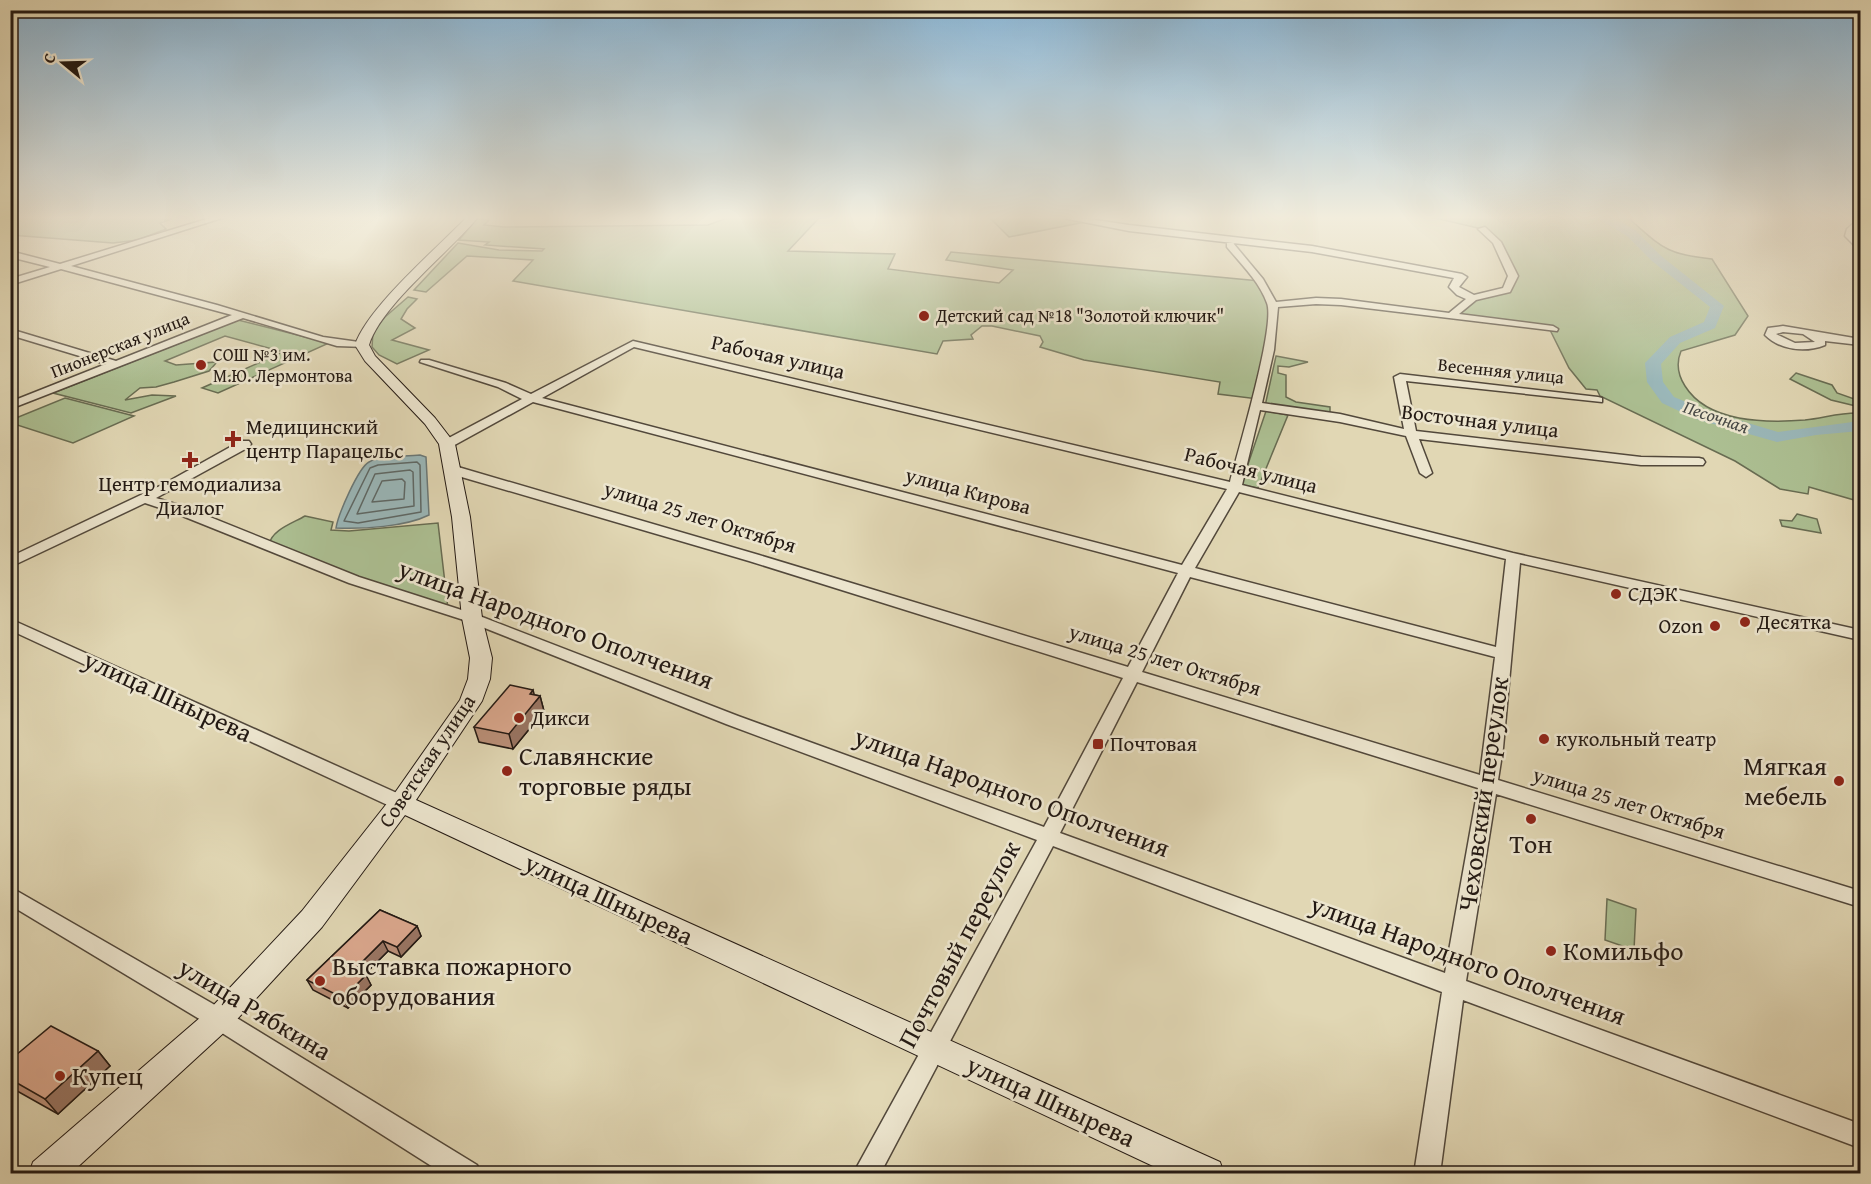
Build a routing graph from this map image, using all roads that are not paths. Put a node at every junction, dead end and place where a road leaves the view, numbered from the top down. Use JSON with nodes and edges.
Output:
{"nodes":[{"id":1,"x":41,"y":272,"type":"edge"},
{"id":2,"x":84,"y":272,"type":"edge"},
{"id":3,"x":420,"y":272,"type":"edge"},
{"id":4,"x":1253,"y":272,"type":"edge"},
{"id":5,"x":1437,"y":272,"type":"edge"},
{"id":6,"x":1512,"y":272,"type":"edge"},
{"id":7,"x":10,"y":282,"type":"edge"},
{"id":8,"x":1473,"y":298,"type":"junction"},
{"id":9,"x":1273,"y":305,"type":"junction"},
{"id":10,"x":242,"y":315,"type":"junction"},
{"id":11,"x":1451,"y":316,"type":"dead end"},
{"id":12,"x":1552,"y":329,"type":"dead end"},
{"id":13,"x":10,"y":332,"type":"edge"},
{"id":14,"x":1816,"y":340,"type":"dead end"},
{"id":15,"x":1860,"y":344,"type":"edge"},
{"id":16,"x":362,"y":345,"type":"junction"},
{"id":17,"x":424,"y":362,"type":"dead end"},
{"id":18,"x":116,"y":364,"type":"junction"},
{"id":19,"x":531,"y":398,"type":"junction"},
{"id":20,"x":1598,"y":400,"type":"dead end"},
{"id":21,"x":10,"y":406,"type":"edge"},
{"id":22,"x":1257,"y":406,"type":"junction"},
{"id":23,"x":1411,"y":434,"type":"junction"},
{"id":24,"x":245,"y":444,"type":"dead end"},
{"id":25,"x":447,"y":444,"type":"junction"},
{"id":26,"x":1700,"y":462,"type":"dead end"},
{"id":27,"x":453,"y":470,"type":"junction"},
{"id":28,"x":1426,"y":473,"type":"dead end"},
{"id":29,"x":1235,"y":487,"type":"junction"},
{"id":30,"x":145,"y":499,"type":"junction"},
{"id":31,"x":1513,"y":557,"type":"junction"},
{"id":32,"x":10,"y":563,"type":"edge"},
{"id":33,"x":1186,"y":571,"type":"junction"},
{"id":34,"x":472,"y":618,"type":"junction"},
{"id":35,"x":10,"y":624,"type":"edge"},
{"id":36,"x":1860,"y":635,"type":"edge"},
{"id":37,"x":1502,"y":654,"type":"junction"},
{"id":38,"x":1132,"y":675,"type":"junction"},
{"id":39,"x":1488,"y":784,"type":"junction"},
{"id":40,"x":401,"y":804,"type":"junction"},
{"id":41,"x":1049,"y":836,"type":"junction"},
{"id":42,"x":10,"y":895,"type":"edge"},
{"id":43,"x":1860,"y":899,"type":"edge"},
{"id":44,"x":1454,"y":987,"type":"junction"},
{"id":45,"x":219,"y":1019,"type":"junction"},
{"id":46,"x":935,"y":1048,"type":"junction"},
{"id":47,"x":1860,"y":1136,"type":"edge"},
{"id":48,"x":45,"y":1173,"type":"edge"},
{"id":49,"x":468,"y":1173,"type":"edge"},
{"id":50,"x":866,"y":1173,"type":"edge"},
{"id":51,"x":1209,"y":1173,"type":"edge"},
{"id":52,"x":1427,"y":1173,"type":"edge"}],
"edges":[{"from":1,"to":7,"type":"street"},
{"from":2,"to":10,"type":"street"},
{"from":3,"to":16,"type":"main road"},
{"from":4,"to":9,"type":"street"},
{"from":5,"to":8,"type":"street"},
{"from":6,"to":8,"type":"street"},
{"from":8,"to":11,"type":"street"},
{"from":9,"to":12,"type":"street"},
{"from":9,"to":22,"type":"street","name":"Почтовый переулок"},
{"from":10,"to":16,"type":"street"},
{"from":10,"to":18,"type":"street","name":"Пионерская улица"},
{"from":13,"to":18,"type":"street"},
{"from":14,"to":15,"type":"street"},
{"from":16,"to":25,"type":"main road","name":"Советская улица"},
{"from":17,"to":19,"type":"street","name":"улица Кирова"},
{"from":18,"to":21,"type":"street","name":"Пионерская улица"},
{"from":19,"to":25,"type":"street"},
{"from":19,"to":29,"type":"street","name":"Рабочая улица"},
{"from":19,"to":33,"type":"street","name":"улица Кирова"},
{"from":20,"to":23,"type":"street","name":"Весенняя улица"},
{"from":22,"to":23,"type":"street","name":"Восточная улица"},
{"from":22,"to":29,"type":"street","name":"Почтовый переулок"},
{"from":23,"to":26,"type":"street","name":"Восточная улица"},
{"from":23,"to":28,"type":"street"},
{"from":24,"to":30,"type":"street"},
{"from":25,"to":27,"type":"main road","name":"Советская улица"},
{"from":27,"to":34,"type":"main road","name":"Советская улица"},
{"from":27,"to":38,"type":"street","name":"улица 25 лет Октября"},
{"from":29,"to":31,"type":"street","name":"Рабочая улица"},
{"from":29,"to":33,"type":"street","name":"Почтовый переулок"},
{"from":30,"to":32,"type":"street"},
{"from":30,"to":34,"type":"street","name":"улица Народного Ополчения"},
{"from":31,"to":36,"type":"street","name":"Рабочая улица"},
{"from":31,"to":37,"type":"street","name":"Чеховский переулок"},
{"from":33,"to":37,"type":"street","name":"улица Кирова"},
{"from":33,"to":38,"type":"street","name":"Почтовый переулок"},
{"from":34,"to":40,"type":"main road","name":"Советская улица"},
{"from":34,"to":41,"type":"street","name":"улица Народного Ополчения"},
{"from":35,"to":40,"type":"street","name":"улица Шнырева"},
{"from":37,"to":39,"type":"street","name":"Чеховский переулок"},
{"from":38,"to":39,"type":"street","name":"улица 25 лет Октября"},
{"from":38,"to":41,"type":"street","name":"Почтовый переулок"},
{"from":39,"to":43,"type":"street","name":"улица 25 лет Октября"},
{"from":39,"to":44,"type":"street","name":"Чеховский переулок"},
{"from":40,"to":45,"type":"main road","name":"Советская улица"},
{"from":40,"to":46,"type":"main road","name":"улица Шнырева"},
{"from":41,"to":44,"type":"street","name":"улица Народного Ополчения"},
{"from":41,"to":46,"type":"street","name":"Почтовый переулок"},
{"from":42,"to":45,"type":"street","name":"улица Рябкина"},
{"from":44,"to":47,"type":"street","name":"улица Народного Ополчения"},
{"from":44,"to":52,"type":"street","name":"Чеховский переулок"},
{"from":45,"to":48,"type":"main road","name":"Советская улица"},
{"from":45,"to":49,"type":"street","name":"улица Рябкина"},
{"from":46,"to":50,"type":"street","name":"Почтовый переулок"},
{"from":46,"to":51,"type":"main road","name":"улица Шнырева"}]}
